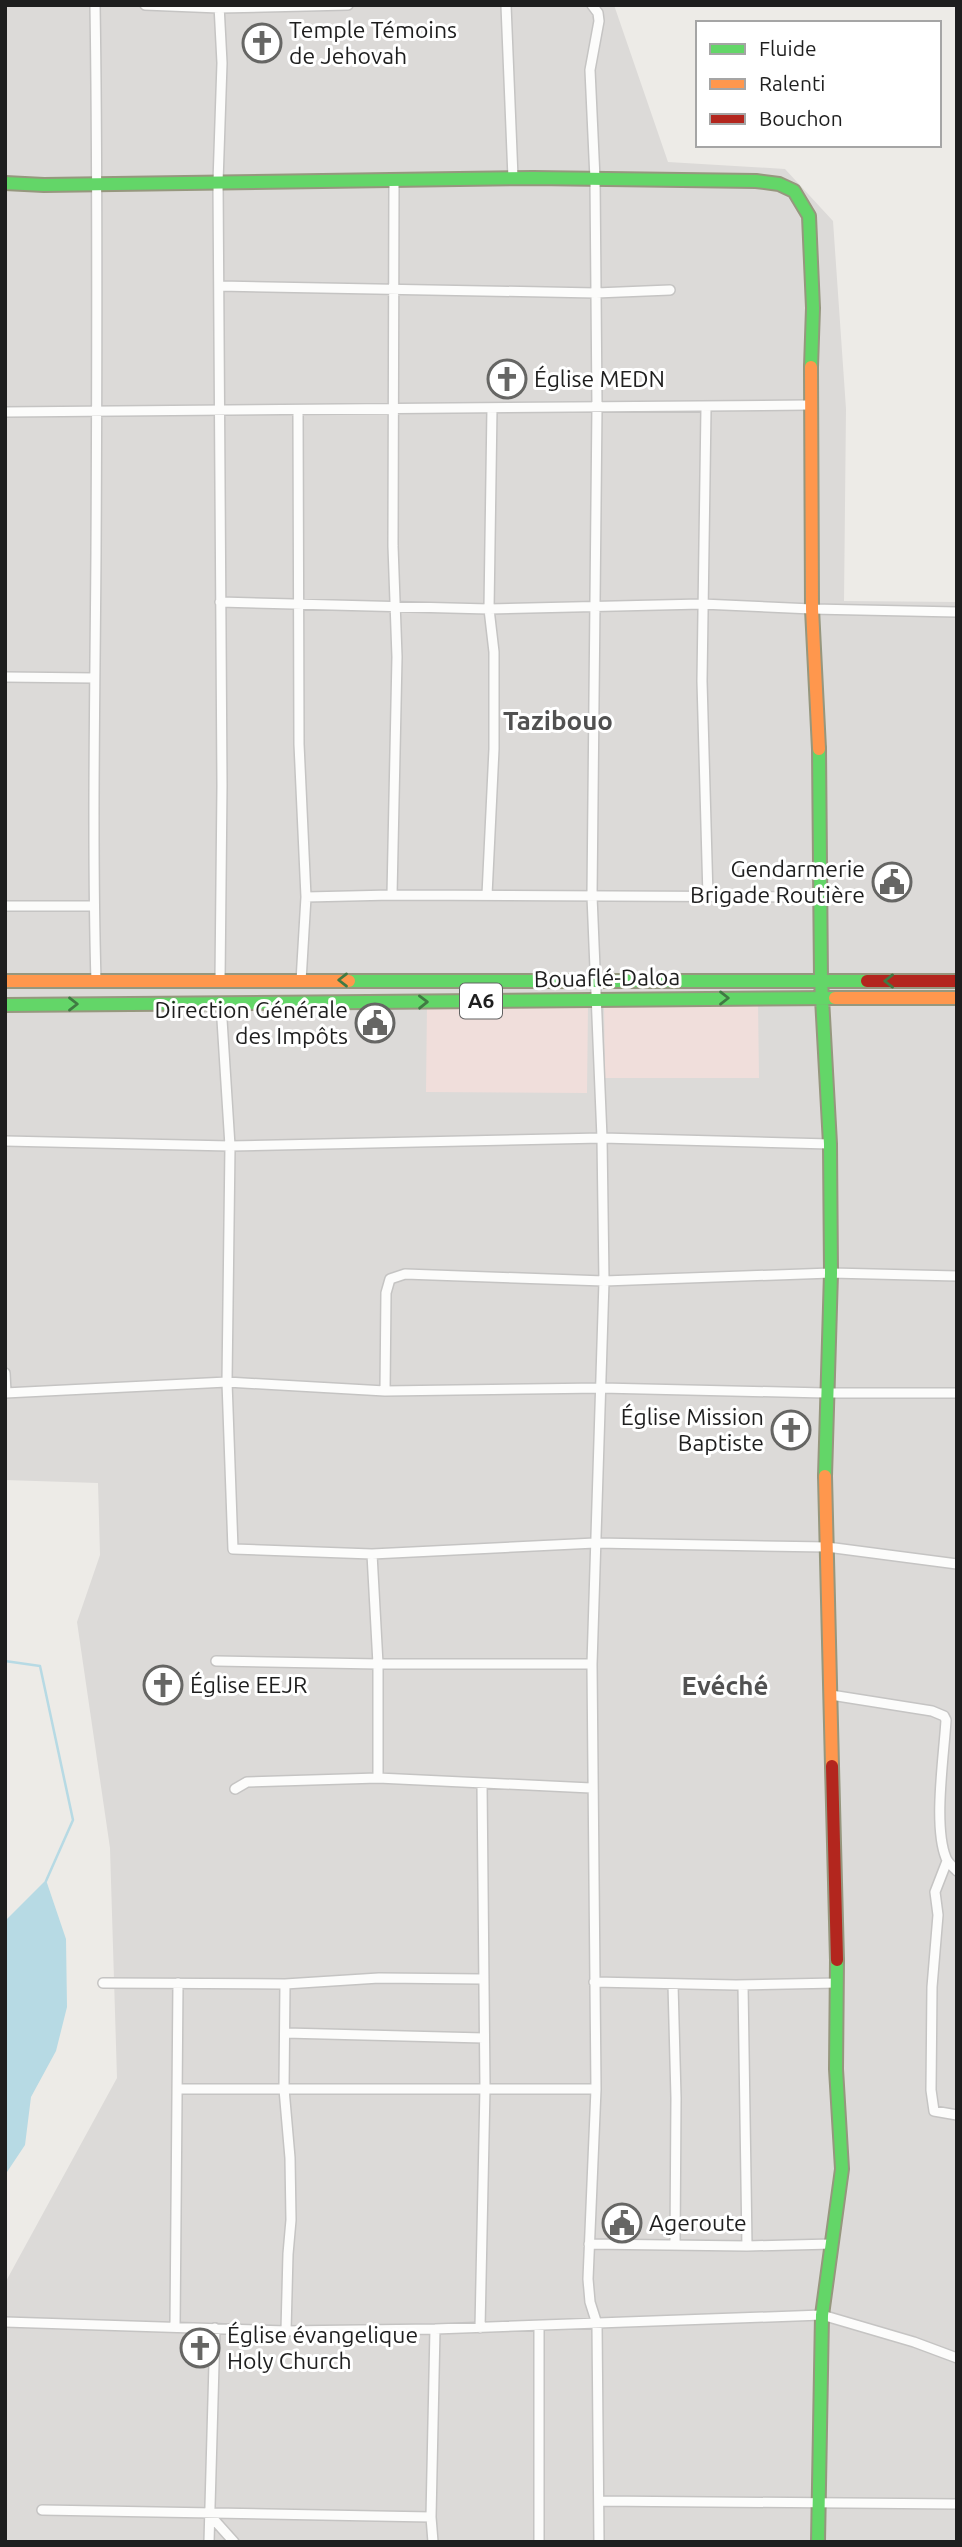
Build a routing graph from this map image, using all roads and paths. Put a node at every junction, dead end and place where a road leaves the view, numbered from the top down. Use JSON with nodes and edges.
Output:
{"nodes":[{"id":1,"x":95,"y":5,"type":"edge"},
{"id":2,"x":145,"y":5,"type":"edge"},
{"id":3,"x":348,"y":5,"type":"edge"},
{"id":4,"x":506,"y":5,"type":"edge"},
{"id":5,"x":592,"y":5,"type":"edge"},
{"id":6,"x":219,"y":7,"type":"edge"},
{"id":7,"x":513,"y":178,"type":"junction"},
{"id":8,"x":595,"y":179,"type":"junction"},
{"id":9,"x":394,"y":181,"type":"junction"},
{"id":10,"x":218,"y":182,"type":"junction"},
{"id":11,"x":5,"y":183,"type":"edge"},
{"id":12,"x":98,"y":183,"type":"junction"},
{"id":13,"x":219,"y":286,"type":"junction"},
{"id":14,"x":394,"y":289,"type":"junction"},
{"id":15,"x":670,"y":290,"type":"dead end"},
{"id":16,"x":596,"y":293,"type":"junction"},
{"id":17,"x":809,"y":405,"type":"junction"},
{"id":18,"x":597,"y":406,"type":"junction"},
{"id":19,"x":492,"y":408,"type":"junction"},
{"id":20,"x":706,"y":408,"type":"junction"},
{"id":21,"x":298,"y":410,"type":"junction"},
{"id":22,"x":394,"y":410,"type":"junction"},
{"id":23,"x":219,"y":411,"type":"junction"},
{"id":24,"x":5,"y":412,"type":"edge"},
{"id":25,"x":96,"y":413,"type":"junction"},
{"id":26,"x":220,"y":602,"type":"junction"},
{"id":27,"x":300,"y":604,"type":"junction"},
{"id":28,"x":702,"y":604,"type":"junction"},
{"id":29,"x":595,"y":606,"type":"junction"},
{"id":30,"x":395,"y":608,"type":"junction"},
{"id":31,"x":489,"y":609,"type":"junction"},
{"id":32,"x":812,"y":609,"type":"junction"},
{"id":33,"x":957,"y":612,"type":"edge"},
{"id":34,"x":5,"y":677,"type":"edge"},
{"id":35,"x":94,"y":678,"type":"junction"},
{"id":36,"x":392,"y":895,"type":"junction"},
{"id":37,"x":487,"y":895,"type":"junction"},
{"id":38,"x":593,"y":896,"type":"junction"},
{"id":39,"x":306,"y":897,"type":"junction"},
{"id":40,"x":708,"y":897,"type":"junction"},
{"id":41,"x":820,"y":898,"type":"junction"},
{"id":42,"x":5,"y":906,"type":"edge"},
{"id":43,"x":94,"y":906,"type":"junction"},
{"id":44,"x":219,"y":980,"type":"junction"},
{"id":45,"x":597,"y":980,"type":"junction"},
{"id":46,"x":821,"y":980,"type":"junction"},
{"id":47,"x":5,"y":981,"type":"edge"},
{"id":48,"x":301,"y":981,"type":"junction"},
{"id":49,"x":957,"y":981,"type":"edge"},
{"id":50,"x":96,"y":982,"type":"junction"},
{"id":51,"x":821,"y":998,"type":"junction"},
{"id":52,"x":957,"y":998,"type":"edge"},
{"id":53,"x":598,"y":999,"type":"junction"},
{"id":54,"x":5,"y":1004,"type":"edge"},
{"id":55,"x":221,"y":1004,"type":"junction"},
{"id":56,"x":602,"y":1138,"type":"junction"},
{"id":57,"x":5,"y":1141,"type":"edge"},
{"id":58,"x":830,"y":1144,"type":"junction"},
{"id":59,"x":230,"y":1146,"type":"junction"},
{"id":60,"x":831,"y":1273,"type":"junction"},
{"id":61,"x":957,"y":1276,"type":"edge"},
{"id":62,"x":604,"y":1281,"type":"junction"},
{"id":63,"x":5,"y":1373,"type":"edge"},
{"id":64,"x":227,"y":1382,"type":"junction"},
{"id":65,"x":601,"y":1388,"type":"junction"},
{"id":66,"x":385,"y":1391,"type":"junction"},
{"id":67,"x":6,"y":1393,"type":"edge"},
{"id":68,"x":825,"y":1393,"type":"junction"},
{"id":69,"x":957,"y":1393,"type":"edge"},
{"id":70,"x":595,"y":1543,"type":"junction"},
{"id":71,"x":827,"y":1547,"type":"junction"},
{"id":72,"x":372,"y":1554,"type":"junction"},
{"id":73,"x":957,"y":1564,"type":"edge"},
{"id":74,"x":216,"y":1661,"type":"dead end"},
{"id":75,"x":378,"y":1664,"type":"junction"},
{"id":76,"x":592,"y":1664,"type":"junction"},
{"id":77,"x":831,"y":1695,"type":"junction"},
{"id":78,"x":378,"y":1778,"type":"junction"},
{"id":79,"x":482,"y":1783,"type":"junction"},
{"id":80,"x":592,"y":1788,"type":"junction"},
{"id":81,"x":235,"y":1789,"type":"dead end"},
{"id":82,"x":947,"y":1861,"type":"junction"},
{"id":83,"x":957,"y":1871,"type":"edge"},
{"id":84,"x":482,"y":1979,"type":"junction"},
{"id":85,"x":594,"y":1982,"type":"junction"},
{"id":86,"x":103,"y":1983,"type":"dead end"},
{"id":87,"x":178,"y":1983,"type":"junction"},
{"id":88,"x":837,"y":1983,"type":"junction"},
{"id":89,"x":285,"y":1984,"type":"junction"},
{"id":90,"x":673,"y":1984,"type":"junction"},
{"id":91,"x":743,"y":1985,"type":"junction"},
{"id":92,"x":285,"y":2033,"type":"junction"},
{"id":93,"x":484,"y":2038,"type":"junction"},
{"id":94,"x":485,"y":2088,"type":"junction"},
{"id":95,"x":177,"y":2089,"type":"junction"},
{"id":96,"x":284,"y":2089,"type":"junction"},
{"id":97,"x":596,"y":2089,"type":"junction"},
{"id":98,"x":957,"y":2115,"type":"edge"},
{"id":99,"x":589,"y":2244,"type":"junction"},
{"id":100,"x":832,"y":2244,"type":"junction"},
{"id":101,"x":675,"y":2245,"type":"junction"},
{"id":102,"x":747,"y":2246,"type":"junction"},
{"id":103,"x":822,"y":2315,"type":"junction"},
{"id":104,"x":5,"y":2322,"type":"edge"},
{"id":105,"x":597,"y":2324,"type":"junction"},
{"id":106,"x":539,"y":2326,"type":"junction"},
{"id":107,"x":175,"y":2327,"type":"junction"},
{"id":108,"x":215,"y":2328,"type":"junction"},
{"id":109,"x":480,"y":2328,"type":"junction"},
{"id":110,"x":435,"y":2329,"type":"junction"},
{"id":111,"x":286,"y":2331,"type":"junction"},
{"id":112,"x":957,"y":2358,"type":"edge"},
{"id":113,"x":599,"y":2501,"type":"junction"},
{"id":114,"x":818,"y":2502,"type":"junction"},
{"id":115,"x":957,"y":2504,"type":"edge"},
{"id":116,"x":42,"y":2510,"type":"dead end"},
{"id":117,"x":208,"y":2513,"type":"junction"},
{"id":118,"x":431,"y":2517,"type":"junction"},
{"id":119,"x":209,"y":2542,"type":"edge"},
{"id":120,"x":234,"y":2542,"type":"edge"},
{"id":121,"x":433,"y":2542,"type":"edge"},
{"id":122,"x":539,"y":2542,"type":"edge"},
{"id":123,"x":599,"y":2542,"type":"edge"},
{"id":124,"x":818,"y":2542,"type":"edge"}],
"edges":[{"from":1,"to":12,"type":"street"},
{"from":2,"to":6,"type":"street"},
{"from":3,"to":6,"type":"street"},
{"from":4,"to":7,"type":"street"},
{"from":5,"to":8,"type":"street"},
{"from":6,"to":10,"type":"street"},
{"from":7,"to":8,"type":"main road"},
{"from":7,"to":9,"type":"main road"},
{"from":8,"to":16,"type":"street"},
{"from":8,"to":17,"type":"main road"},
{"from":9,"to":10,"type":"main road"},
{"from":9,"to":14,"type":"street"},
{"from":10,"to":12,"type":"main road"},
{"from":10,"to":13,"type":"street"},
{"from":11,"to":12,"type":"main road"},
{"from":12,"to":25,"type":"street"},
{"from":13,"to":14,"type":"street"},
{"from":13,"to":23,"type":"street"},
{"from":14,"to":16,"type":"street"},
{"from":14,"to":22,"type":"street"},
{"from":15,"to":16,"type":"street"},
{"from":16,"to":18,"type":"street"},
{"from":17,"to":20,"type":"street"},
{"from":17,"to":32,"type":"main road"},
{"from":18,"to":19,"type":"street"},
{"from":18,"to":20,"type":"street"},
{"from":18,"to":29,"type":"street"},
{"from":19,"to":22,"type":"street"},
{"from":19,"to":31,"type":"street"},
{"from":20,"to":28,"type":"street"},
{"from":21,"to":22,"type":"street"},
{"from":21,"to":23,"type":"street"},
{"from":21,"to":27,"type":"street"},
{"from":22,"to":30,"type":"street"},
{"from":23,"to":25,"type":"street"},
{"from":23,"to":26,"type":"street"},
{"from":24,"to":25,"type":"street"},
{"from":25,"to":35,"type":"street"},
{"from":26,"to":27,"type":"street"},
{"from":26,"to":44,"type":"street"},
{"from":27,"to":30,"type":"street"},
{"from":27,"to":39,"type":"street"},
{"from":28,"to":29,"type":"street"},
{"from":28,"to":32,"type":"street"},
{"from":28,"to":40,"type":"street"},
{"from":29,"to":31,"type":"street"},
{"from":29,"to":38,"type":"street"},
{"from":30,"to":31,"type":"street"},
{"from":30,"to":36,"type":"street"},
{"from":31,"to":37,"type":"street"},
{"from":32,"to":33,"type":"street"},
{"from":32,"to":41,"type":"main road"},
{"from":34,"to":35,"type":"street"},
{"from":35,"to":43,"type":"street"},
{"from":36,"to":37,"type":"street"},
{"from":36,"to":39,"type":"street"},
{"from":37,"to":38,"type":"street"},
{"from":38,"to":40,"type":"street"},
{"from":38,"to":45,"type":"street"},
{"from":39,"to":48,"type":"street"},
{"from":40,"to":41,"type":"street"},
{"from":41,"to":46,"type":"main road"},
{"from":42,"to":43,"type":"street"},
{"from":43,"to":50,"type":"street"},
{"from":44,"to":48,"type":"main road","name":"Bouaflé-Daloa","number":"A6"},
{"from":44,"to":50,"type":"main road","name":"Bouaflé-Daloa","number":"A6"},
{"from":45,"to":46,"type":"main road","name":"Bouaflé-Daloa","number":"A6"},
{"from":45,"to":48,"type":"main road","name":"Bouaflé-Daloa","number":"A6","one_way":true},
{"from":45,"to":53,"type":"street"},
{"from":49,"to":46,"type":"main road","name":"Bouaflé-Daloa","number":"A6","one_way":true},
{"from":46,"to":51,"type":"main road"},
{"from":47,"to":50,"type":"main road","name":"Bouaflé-Daloa","number":"A6"},
{"from":51,"to":52,"type":"main road","name":"Bouaflé-Daloa","number":"A6"},
{"from":53,"to":51,"type":"main road","name":"Bouaflé-Daloa","number":"A6","one_way":true},
{"from":51,"to":58,"type":"main road"},
{"from":55,"to":53,"type":"main road","name":"Bouaflé-Daloa","number":"A6","one_way":true},
{"from":53,"to":56,"type":"street"},
{"from":54,"to":55,"type":"main road","name":"Bouaflé-Daloa","number":"A6","one_way":true},
{"from":55,"to":59,"type":"street"},
{"from":56,"to":58,"type":"street"},
{"from":56,"to":59,"type":"street"},
{"from":56,"to":62,"type":"street"},
{"from":57,"to":59,"type":"street"},
{"from":58,"to":60,"type":"main road"},
{"from":59,"to":64,"type":"street"},
{"from":60,"to":61,"type":"street"},
{"from":60,"to":62,"type":"street"},
{"from":60,"to":68,"type":"main road"},
{"from":62,"to":65,"type":"street"},
{"from":62,"to":66,"type":"street"},
{"from":63,"to":67,"type":"street"},
{"from":64,"to":66,"type":"street"},
{"from":64,"to":67,"type":"street"},
{"from":64,"to":72,"type":"street"},
{"from":65,"to":66,"type":"street"},
{"from":65,"to":68,"type":"street"},
{"from":65,"to":70,"type":"street"},
{"from":68,"to":69,"type":"street"},
{"from":68,"to":71,"type":"main road"},
{"from":70,"to":71,"type":"street"},
{"from":70,"to":72,"type":"street"},
{"from":70,"to":76,"type":"street"},
{"from":71,"to":73,"type":"street"},
{"from":71,"to":77,"type":"main road"},
{"from":72,"to":75,"type":"street"},
{"from":74,"to":75,"type":"street"},
{"from":75,"to":76,"type":"street"},
{"from":75,"to":78,"type":"street"},
{"from":76,"to":80,"type":"street"},
{"from":77,"to":82,"type":"street"},
{"from":77,"to":88,"type":"main road"},
{"from":78,"to":79,"type":"street"},
{"from":78,"to":81,"type":"street"},
{"from":79,"to":80,"type":"street"},
{"from":79,"to":84,"type":"street"},
{"from":80,"to":85,"type":"street"},
{"from":82,"to":83,"type":"street"},
{"from":82,"to":98,"type":"street"},
{"from":84,"to":89,"type":"street"},
{"from":84,"to":93,"type":"street"},
{"from":85,"to":90,"type":"street"},
{"from":85,"to":97,"type":"street"},
{"from":86,"to":87,"type":"street"},
{"from":87,"to":89,"type":"street"},
{"from":87,"to":95,"type":"street"},
{"from":88,"to":91,"type":"street"},
{"from":88,"to":100,"type":"main road"},
{"from":89,"to":92,"type":"street"},
{"from":90,"to":91,"type":"street"},
{"from":90,"to":101,"type":"street"},
{"from":91,"to":102,"type":"street"},
{"from":92,"to":93,"type":"street"},
{"from":92,"to":96,"type":"street"},
{"from":93,"to":94,"type":"street"},
{"from":94,"to":96,"type":"street"},
{"from":94,"to":97,"type":"street"},
{"from":94,"to":109,"type":"street"},
{"from":95,"to":96,"type":"street"},
{"from":95,"to":107,"type":"street"},
{"from":96,"to":111,"type":"street"},
{"from":97,"to":99,"type":"street"},
{"from":99,"to":101,"type":"street"},
{"from":99,"to":105,"type":"street"},
{"from":100,"to":102,"type":"street"},
{"from":100,"to":103,"type":"main road"},
{"from":101,"to":102,"type":"street"},
{"from":103,"to":105,"type":"street"},
{"from":103,"to":112,"type":"street"},
{"from":103,"to":114,"type":"main road"},
{"from":104,"to":107,"type":"street"},
{"from":105,"to":106,"type":"street"},
{"from":105,"to":113,"type":"street"},
{"from":106,"to":109,"type":"street"},
{"from":106,"to":122,"type":"street"},
{"from":107,"to":108,"type":"street"},
{"from":108,"to":111,"type":"street"},
{"from":108,"to":117,"type":"street"},
{"from":109,"to":110,"type":"street"},
{"from":110,"to":111,"type":"street"},
{"from":110,"to":118,"type":"street"},
{"from":113,"to":114,"type":"street"},
{"from":113,"to":123,"type":"street"},
{"from":114,"to":115,"type":"street"},
{"from":114,"to":124,"type":"main road"},
{"from":116,"to":117,"type":"street"},
{"from":117,"to":118,"type":"street"},
{"from":117,"to":119,"type":"street"},
{"from":117,"to":120,"type":"street"},
{"from":118,"to":121,"type":"street"}]}
